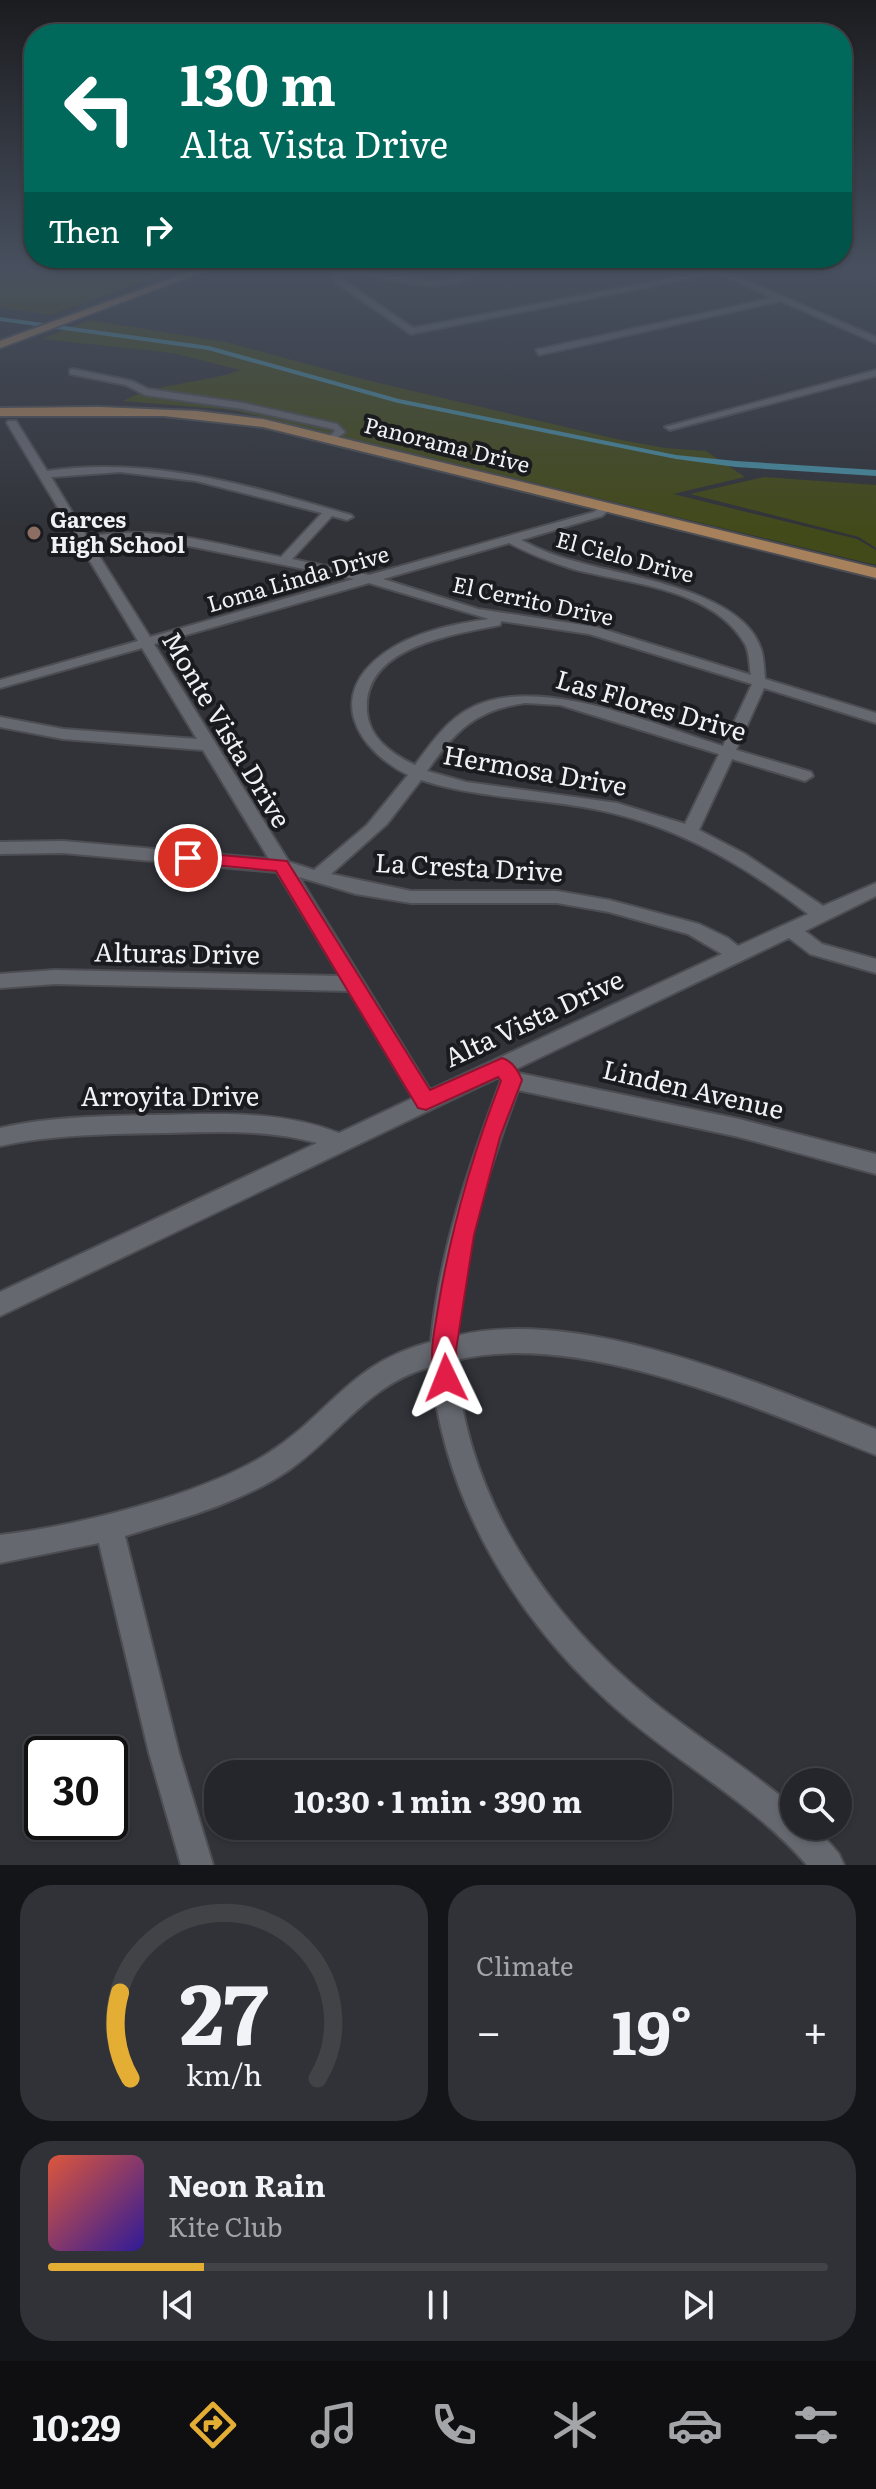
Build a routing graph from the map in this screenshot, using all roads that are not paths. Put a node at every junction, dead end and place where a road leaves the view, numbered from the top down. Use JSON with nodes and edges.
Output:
{"nodes":[{"id":1,"x":73,"y":372,"type":"dead end"},
{"id":2,"x":876,"y":373,"type":"edge"},
{"id":3,"x":11,"y":398,"type":"dead end"},
{"id":4,"x":4,"y":421,"type":"edge"},
{"id":5,"x":670,"y":427,"type":"dead end"},
{"id":6,"x":329,"y":438,"type":"junction"},
{"id":7,"x":42,"y":475,"type":"junction"},
{"id":8,"x":606,"y":507,"type":"junction"},
{"id":9,"x":330,"y":512,"type":"junction"},
{"id":10,"x":347,"y":517,"type":"dead end"},
{"id":11,"x":511,"y":539,"type":"junction"},
{"id":12,"x":83,"y":541,"type":"junction"},
{"id":13,"x":284,"y":561,"type":"junction"},
{"id":14,"x":329,"y":571,"type":"junction"},
{"id":15,"x":876,"y":573,"type":"edge"},
{"id":16,"x":370,"y":579,"type":"junction"},
{"id":17,"x":329,"y":591,"type":"junction"},
{"id":18,"x":530,"y":622,"type":"junction"},
{"id":19,"x":145,"y":643,"type":"junction"},
{"id":20,"x":0,"y":684,"type":"edge"},
{"id":21,"x":759,"y":684,"type":"junction"},
{"id":22,"x":876,"y":718,"type":"edge"},
{"id":23,"x":0,"y":722,"type":"edge"},
{"id":24,"x":207,"y":745,"type":"junction"},
{"id":25,"x":728,"y":752,"type":"junction"},
{"id":26,"x":416,"y":773,"type":"junction"},
{"id":27,"x":805,"y":776,"type":"dead end"},
{"id":28,"x":690,"y":832,"type":"junction"},
{"id":29,"x":0,"y":848,"type":"edge"},
{"id":30,"x":281,"y":866,"type":"junction"},
{"id":31,"x":316,"y":877,"type":"junction"},
{"id":32,"x":876,"y":889,"type":"edge"},
{"id":33,"x":822,"y":915,"type":"junction"},
{"id":34,"x":791,"y":930,"type":"junction"},
{"id":35,"x":736,"y":955,"type":"junction"},
{"id":36,"x":874,"y":965,"type":"edge"},
{"id":37,"x":0,"y":981,"type":"edge"},
{"id":38,"x":354,"y":984,"type":"junction"},
{"id":39,"x":507,"y":1073,"type":"junction"},
{"id":40,"x":426,"y":1101,"type":"junction"},
{"id":41,"x":0,"y":1137,"type":"edge"},
{"id":42,"x":338,"y":1142,"type":"junction"},
{"id":43,"x":876,"y":1164,"type":"edge"},
{"id":44,"x":0,"y":1304,"type":"edge"},
{"id":45,"x":443,"y":1350,"type":"junction"},
{"id":46,"x":876,"y":1442,"type":"edge"},
{"id":47,"x":109,"y":1528,"type":"junction"},
{"id":48,"x":0,"y":1549,"type":"edge"},
{"id":49,"x":197,"y":1865,"type":"edge"},
{"id":50,"x":828,"y":1865,"type":"edge"}],
"edges":[{"from":1,"to":6,"type":"street"},
{"from":2,"to":5,"type":"street"},
{"from":3,"to":6,"type":"main road"},
{"from":4,"to":6,"type":"main road","name":"Panorama Drive"},
{"from":4,"to":7,"type":"street","name":"Monte Vista Drive"},
{"from":6,"to":8,"type":"main road","name":"Panorama Drive"},
{"from":7,"to":9,"type":"street"},
{"from":7,"to":12,"type":"street","name":"Monte Vista Drive"},
{"from":8,"to":11,"type":"street","name":"Loma Linda Drive"},
{"from":8,"to":15,"type":"main road","name":"Panorama Drive"},
{"from":9,"to":10,"type":"street"},
{"from":9,"to":13,"type":"street"},
{"from":11,"to":16,"type":"street","name":"Loma Linda Drive"},
{"from":11,"to":21,"type":"street","name":"El Cielo Drive"},
{"from":12,"to":13,"type":"street","name":"El Cerrito Drive"},
{"from":12,"to":19,"type":"street","name":"Monte Vista Drive"},
{"from":13,"to":14,"type":"street","name":"El Cerrito Drive"},
{"from":14,"to":16,"type":"street","name":"El Cerrito Drive"},
{"from":14,"to":17,"type":"street"},
{"from":16,"to":17,"type":"street","name":"Loma Linda Drive"},
{"from":16,"to":18,"type":"street","name":"El Cerrito Drive"},
{"from":17,"to":19,"type":"street","name":"Loma Linda Drive"},
{"from":18,"to":21,"type":"street","name":"El Cerrito Drive"},
{"from":18,"to":26,"type":"street","name":"Hermosa Drive"},
{"from":19,"to":20,"type":"street","name":"Loma Linda Drive"},
{"from":19,"to":24,"type":"street","name":"Monte Vista Drive"},
{"from":21,"to":22,"type":"street","name":"El Cerrito Drive"},
{"from":21,"to":25,"type":"street"},
{"from":23,"to":24,"type":"street"},
{"from":24,"to":30,"type":"street","name":"Monte Vista Drive"},
{"from":25,"to":26,"type":"street","name":"Las Flores Drive"},
{"from":25,"to":27,"type":"street","name":"Las Flores Drive"},
{"from":25,"to":28,"type":"street"},
{"from":26,"to":28,"type":"street","name":"Hermosa Drive"},
{"from":26,"to":31,"type":"street","name":"Las Flores Drive"},
{"from":28,"to":33,"type":"street","name":"Hermosa Drive"},
{"from":29,"to":30,"type":"street","name":"La Cresta Drive"},
{"from":30,"to":31,"type":"street","name":"La Cresta Drive"},
{"from":30,"to":38,"type":"street","name":"Monte Vista Drive"},
{"from":31,"to":35,"type":"street","name":"La Cresta Drive"},
{"from":32,"to":33,"type":"street","name":"Alta Vista Drive"},
{"from":33,"to":34,"type":"street","name":"Alta Vista Drive"},
{"from":34,"to":35,"type":"street","name":"Alta Vista Drive"},
{"from":34,"to":36,"type":"street"},
{"from":35,"to":39,"type":"street","name":"Alta Vista Drive"},
{"from":37,"to":38,"type":"street","name":"Alturas Drive"},
{"from":38,"to":40,"type":"street","name":"Monte Vista Drive"},
{"from":39,"to":40,"type":"street","name":"Alta Vista Drive"},
{"from":39,"to":43,"type":"street","name":"Linden Avenue"},
{"from":39,"to":45,"type":"street"},
{"from":40,"to":42,"type":"street","name":"Alta Vista Drive"},
{"from":41,"to":42,"type":"street","name":"Arroyita Drive"},
{"from":42,"to":44,"type":"street","name":"Alta Vista Drive"},
{"from":45,"to":46,"type":"street"},
{"from":45,"to":47,"type":"street"},
{"from":45,"to":50,"type":"street"},
{"from":47,"to":48,"type":"street"},
{"from":47,"to":49,"type":"street"}]}
